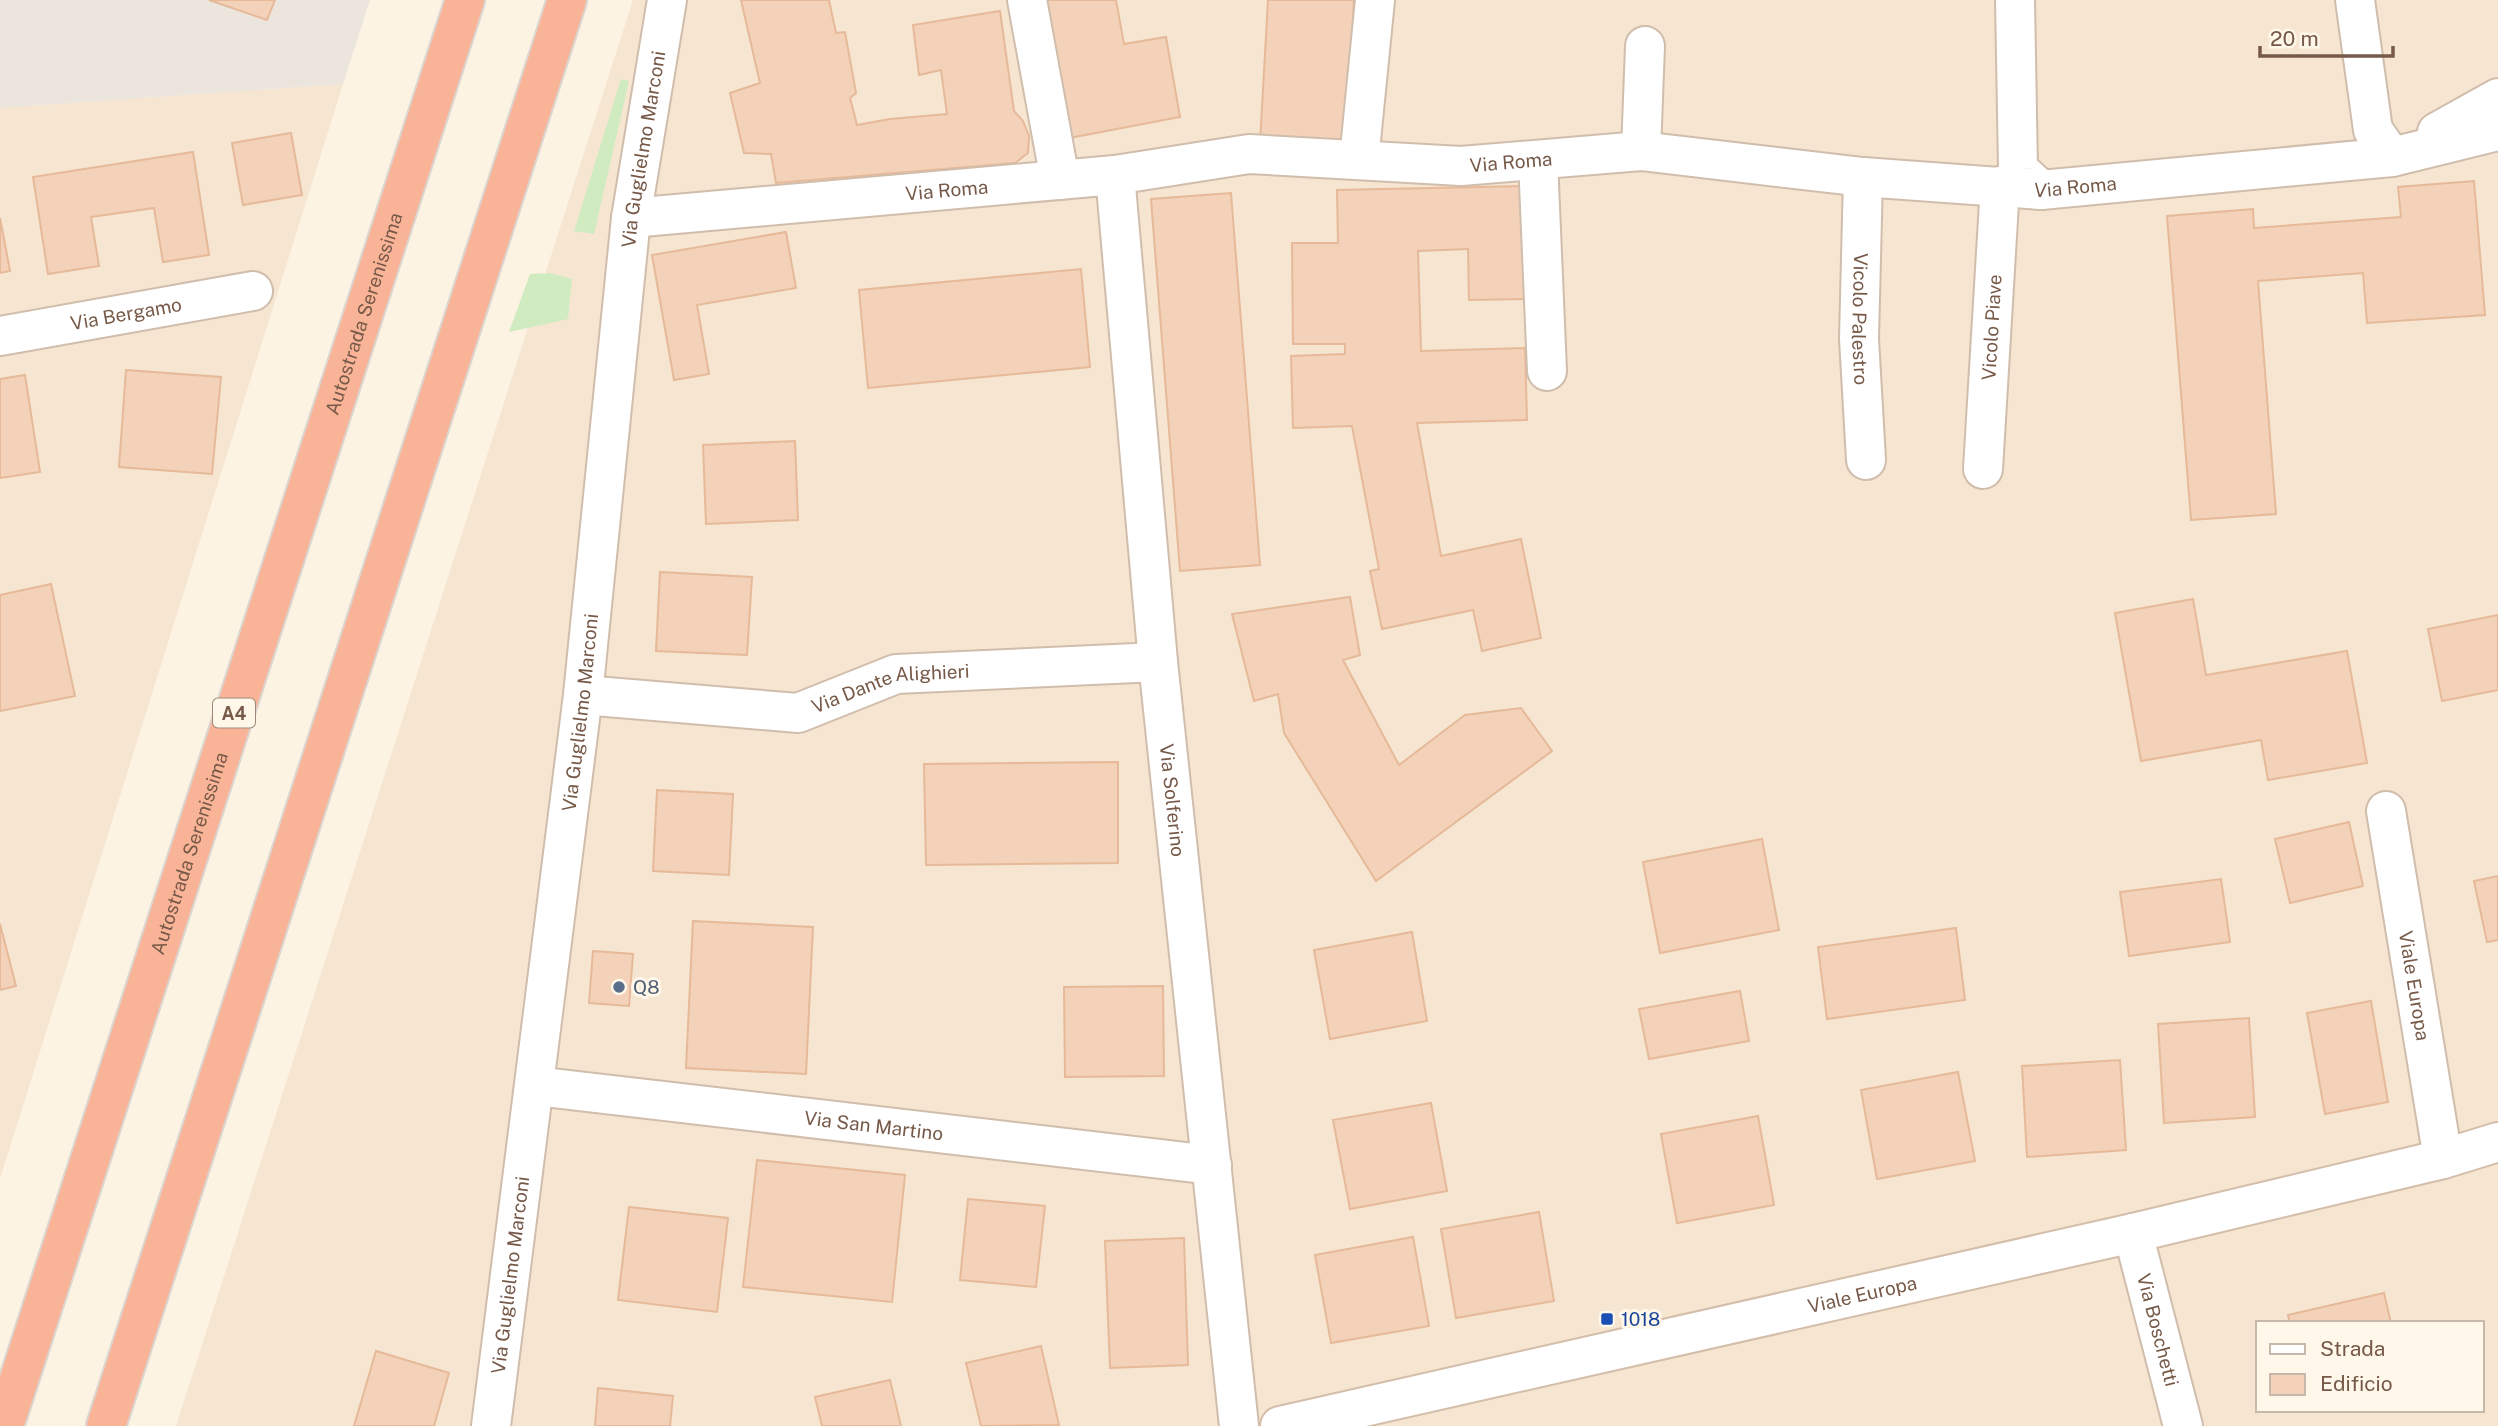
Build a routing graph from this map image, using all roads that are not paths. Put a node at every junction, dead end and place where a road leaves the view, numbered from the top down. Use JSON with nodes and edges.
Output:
{"nodes":[{"id":1,"x":465,"y":0,"type":"edge"},
{"id":2,"x":567,"y":0,"type":"edge"},
{"id":3,"x":667,"y":0,"type":"edge"},
{"id":4,"x":1027,"y":0,"type":"edge"},
{"id":5,"x":1375,"y":0,"type":"edge"},
{"id":6,"x":2015,"y":0,"type":"edge"},
{"id":7,"x":2355,"y":0,"type":"edge"},
{"id":8,"x":1644,"y":46,"type":"dead end"},
{"id":9,"x":2498,"y":98,"type":"edge"},
{"id":10,"x":2498,"y":131,"type":"edge"},
{"id":11,"x":1640,"y":151,"type":"junction"},
{"id":12,"x":2392,"y":157,"type":"junction"},
{"id":13,"x":1359,"y":160,"type":"junction"},
{"id":14,"x":1538,"y":160,"type":"junction"},
{"id":15,"x":1115,"y":175,"type":"junction"},
{"id":16,"x":1863,"y":177,"type":"junction"},
{"id":17,"x":1060,"y":180,"type":"junction"},
{"id":18,"x":2000,"y":186,"type":"junction"},
{"id":19,"x":2041,"y":190,"type":"junction"},
{"id":20,"x":631,"y":218,"type":"junction"},
{"id":21,"x":253,"y":291,"type":"dead end"},
{"id":22,"x":0,"y":335,"type":"edge"},
{"id":23,"x":1547,"y":371,"type":"dead end"},
{"id":24,"x":1866,"y":460,"type":"dead end"},
{"id":25,"x":1983,"y":469,"type":"dead end"},
{"id":26,"x":1158,"y":662,"type":"junction"},
{"id":27,"x":583,"y":695,"type":"junction"},
{"id":28,"x":2386,"y":811,"type":"dead end"},
{"id":29,"x":535,"y":1086,"type":"junction"},
{"id":30,"x":2498,"y":1142,"type":"edge"},
{"id":31,"x":2443,"y":1159,"type":"junction"},
{"id":32,"x":1212,"y":1165,"type":"junction"},
{"id":33,"x":2133,"y":1233,"type":"junction"},
{"id":34,"x":4,"y":1426,"type":"edge"},
{"id":35,"x":106,"y":1426,"type":"edge"},
{"id":36,"x":491,"y":1426,"type":"edge"},
{"id":37,"x":1239,"y":1426,"type":"edge"},
{"id":38,"x":1280,"y":1426,"type":"edge"},
{"id":39,"x":2183,"y":1426,"type":"edge"}],
"edges":[{"from":1,"to":34,"type":"highway","name":"Autostrada Serenissima","number":"A4"},
{"from":2,"to":35,"type":"highway"},
{"from":3,"to":20,"type":"street","name":"Via Guglielmo Marconi"},
{"from":4,"to":17,"type":"street"},
{"from":5,"to":13,"type":"street"},
{"from":6,"to":19,"type":"street"},
{"from":7,"to":12,"type":"street"},
{"from":8,"to":11,"type":"street"},
{"from":9,"to":12,"type":"street","name":"Via Roma"},
{"from":10,"to":12,"type":"street","name":"Via Roma"},
{"from":11,"to":14,"type":"street","name":"Via Roma"},
{"from":11,"to":16,"type":"street","name":"Via Roma"},
{"from":12,"to":19,"type":"street","name":"Via Roma"},
{"from":13,"to":14,"type":"street","name":"Via Roma"},
{"from":13,"to":15,"type":"street","name":"Via Roma"},
{"from":14,"to":23,"type":"street"},
{"from":15,"to":17,"type":"street","name":"Via Roma"},
{"from":15,"to":26,"type":"street","name":"Via Solferino"},
{"from":16,"to":18,"type":"street","name":"Via Roma"},
{"from":16,"to":24,"type":"street","name":"Vicolo Palestro"},
{"from":17,"to":20,"type":"street","name":"Via Roma"},
{"from":18,"to":19,"type":"street","name":"Via Roma"},
{"from":18,"to":25,"type":"street","name":"Vicolo Piave"},
{"from":20,"to":27,"type":"street","name":"Via Guglielmo Marconi"},
{"from":21,"to":22,"type":"street","name":"Via Bergamo"},
{"from":26,"to":27,"type":"street","name":"Via Dante Alighieri"},
{"from":26,"to":32,"type":"street","name":"Via Solferino"},
{"from":27,"to":29,"type":"street","name":"Via Guglielmo Marconi"},
{"from":28,"to":31,"type":"street","name":"Viale Europa"},
{"from":29,"to":32,"type":"street","name":"Via San Martino"},
{"from":29,"to":36,"type":"street","name":"Via Guglielmo Marconi"},
{"from":30,"to":31,"type":"street","name":"Viale Europa"},
{"from":31,"to":33,"type":"street","name":"Viale Europa"},
{"from":32,"to":37,"type":"street","name":"Via Solferino"},
{"from":33,"to":38,"type":"street","name":"Viale Europa"},
{"from":33,"to":39,"type":"street","name":"Via Boschetti"}]}
